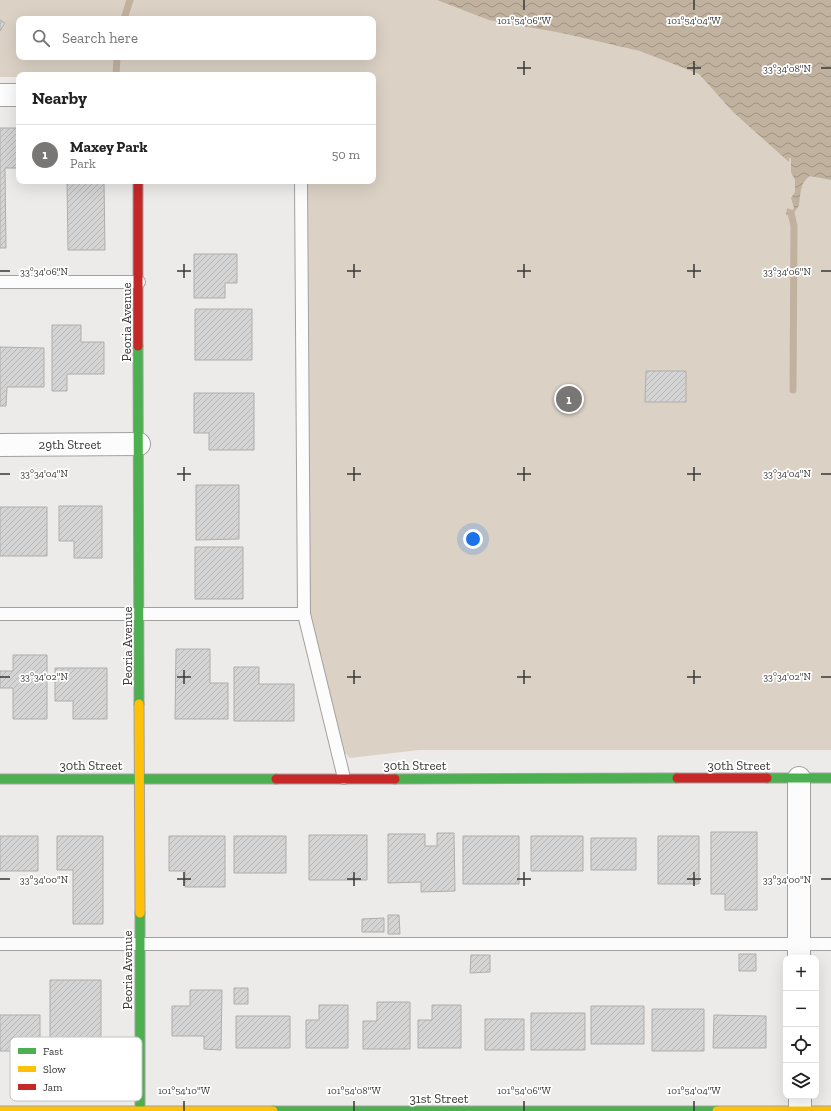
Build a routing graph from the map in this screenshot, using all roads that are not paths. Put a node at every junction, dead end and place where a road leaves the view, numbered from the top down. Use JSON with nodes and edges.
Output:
{"nodes":[{"id":1,"x":0,"y":95,"type":"edge"},
{"id":2,"x":16,"y":96,"type":"edge"},
{"id":3,"x":138,"y":184,"type":"edge"},
{"id":4,"x":301,"y":184,"type":"edge"},
{"id":5,"x":0,"y":282,"type":"edge"},
{"id":6,"x":138,"y":282,"type":"junction"},
{"id":7,"x":139,"y":444,"type":"junction"},
{"id":8,"x":0,"y":445,"type":"edge"},
{"id":9,"x":0,"y":614,"type":"edge"},
{"id":10,"x":139,"y":614,"type":"junction"},
{"id":11,"x":304,"y":614,"type":"junction"},
{"id":12,"x":140,"y":778,"type":"junction"},
{"id":13,"x":344,"y":778,"type":"junction"},
{"id":14,"x":799,"y":778,"type":"junction"},
{"id":15,"x":831,"y":778,"type":"edge"},
{"id":16,"x":0,"y":779,"type":"edge"},
{"id":17,"x":0,"y":944,"type":"edge"},
{"id":18,"x":140,"y":944,"type":"junction"},
{"id":19,"x":831,"y":944,"type":"edge"},
{"id":20,"x":799,"y":951,"type":"edge"},
{"id":21,"x":140,"y":1037,"type":"edge"},
{"id":22,"x":800,"y":1099,"type":"edge"},
{"id":23,"x":0,"y":1111,"type":"edge"},
{"id":24,"x":140,"y":1111,"type":"edge"},
{"id":25,"x":800,"y":1111,"type":"edge"},
{"id":26,"x":831,"y":1111,"type":"edge"}],
"edges":[{"from":1,"to":2,"type":"street"},
{"from":3,"to":6,"type":"street","name":"Peoria Avenue"},
{"from":4,"to":11,"type":"lane"},
{"from":5,"to":6,"type":"lane"},
{"from":6,"to":7,"type":"street","name":"Peoria Avenue"},
{"from":7,"to":8,"type":"street","name":"29th Street"},
{"from":7,"to":10,"type":"street","name":"Peoria Avenue"},
{"from":9,"to":10,"type":"lane"},
{"from":10,"to":11,"type":"lane"},
{"from":10,"to":12,"type":"street","name":"Peoria Avenue"},
{"from":11,"to":13,"type":"lane"},
{"from":12,"to":13,"type":"street","name":"30th Street"},
{"from":12,"to":16,"type":"street","name":"30th Street"},
{"from":12,"to":18,"type":"street","name":"Peoria Avenue"},
{"from":13,"to":14,"type":"street","name":"30th Street"},
{"from":14,"to":15,"type":"street","name":"30th Street"},
{"from":14,"to":20,"type":"street"},
{"from":17,"to":18,"type":"lane"},
{"from":18,"to":20,"type":"lane"},
{"from":18,"to":21,"type":"street","name":"Peoria Avenue"},
{"from":19,"to":20,"type":"lane"},
{"from":22,"to":25,"type":"street"},
{"from":23,"to":24,"type":"street","name":"31st Street"},
{"from":24,"to":25,"type":"street","name":"31st Street"},
{"from":25,"to":26,"type":"street","name":"31st Street"}]}
